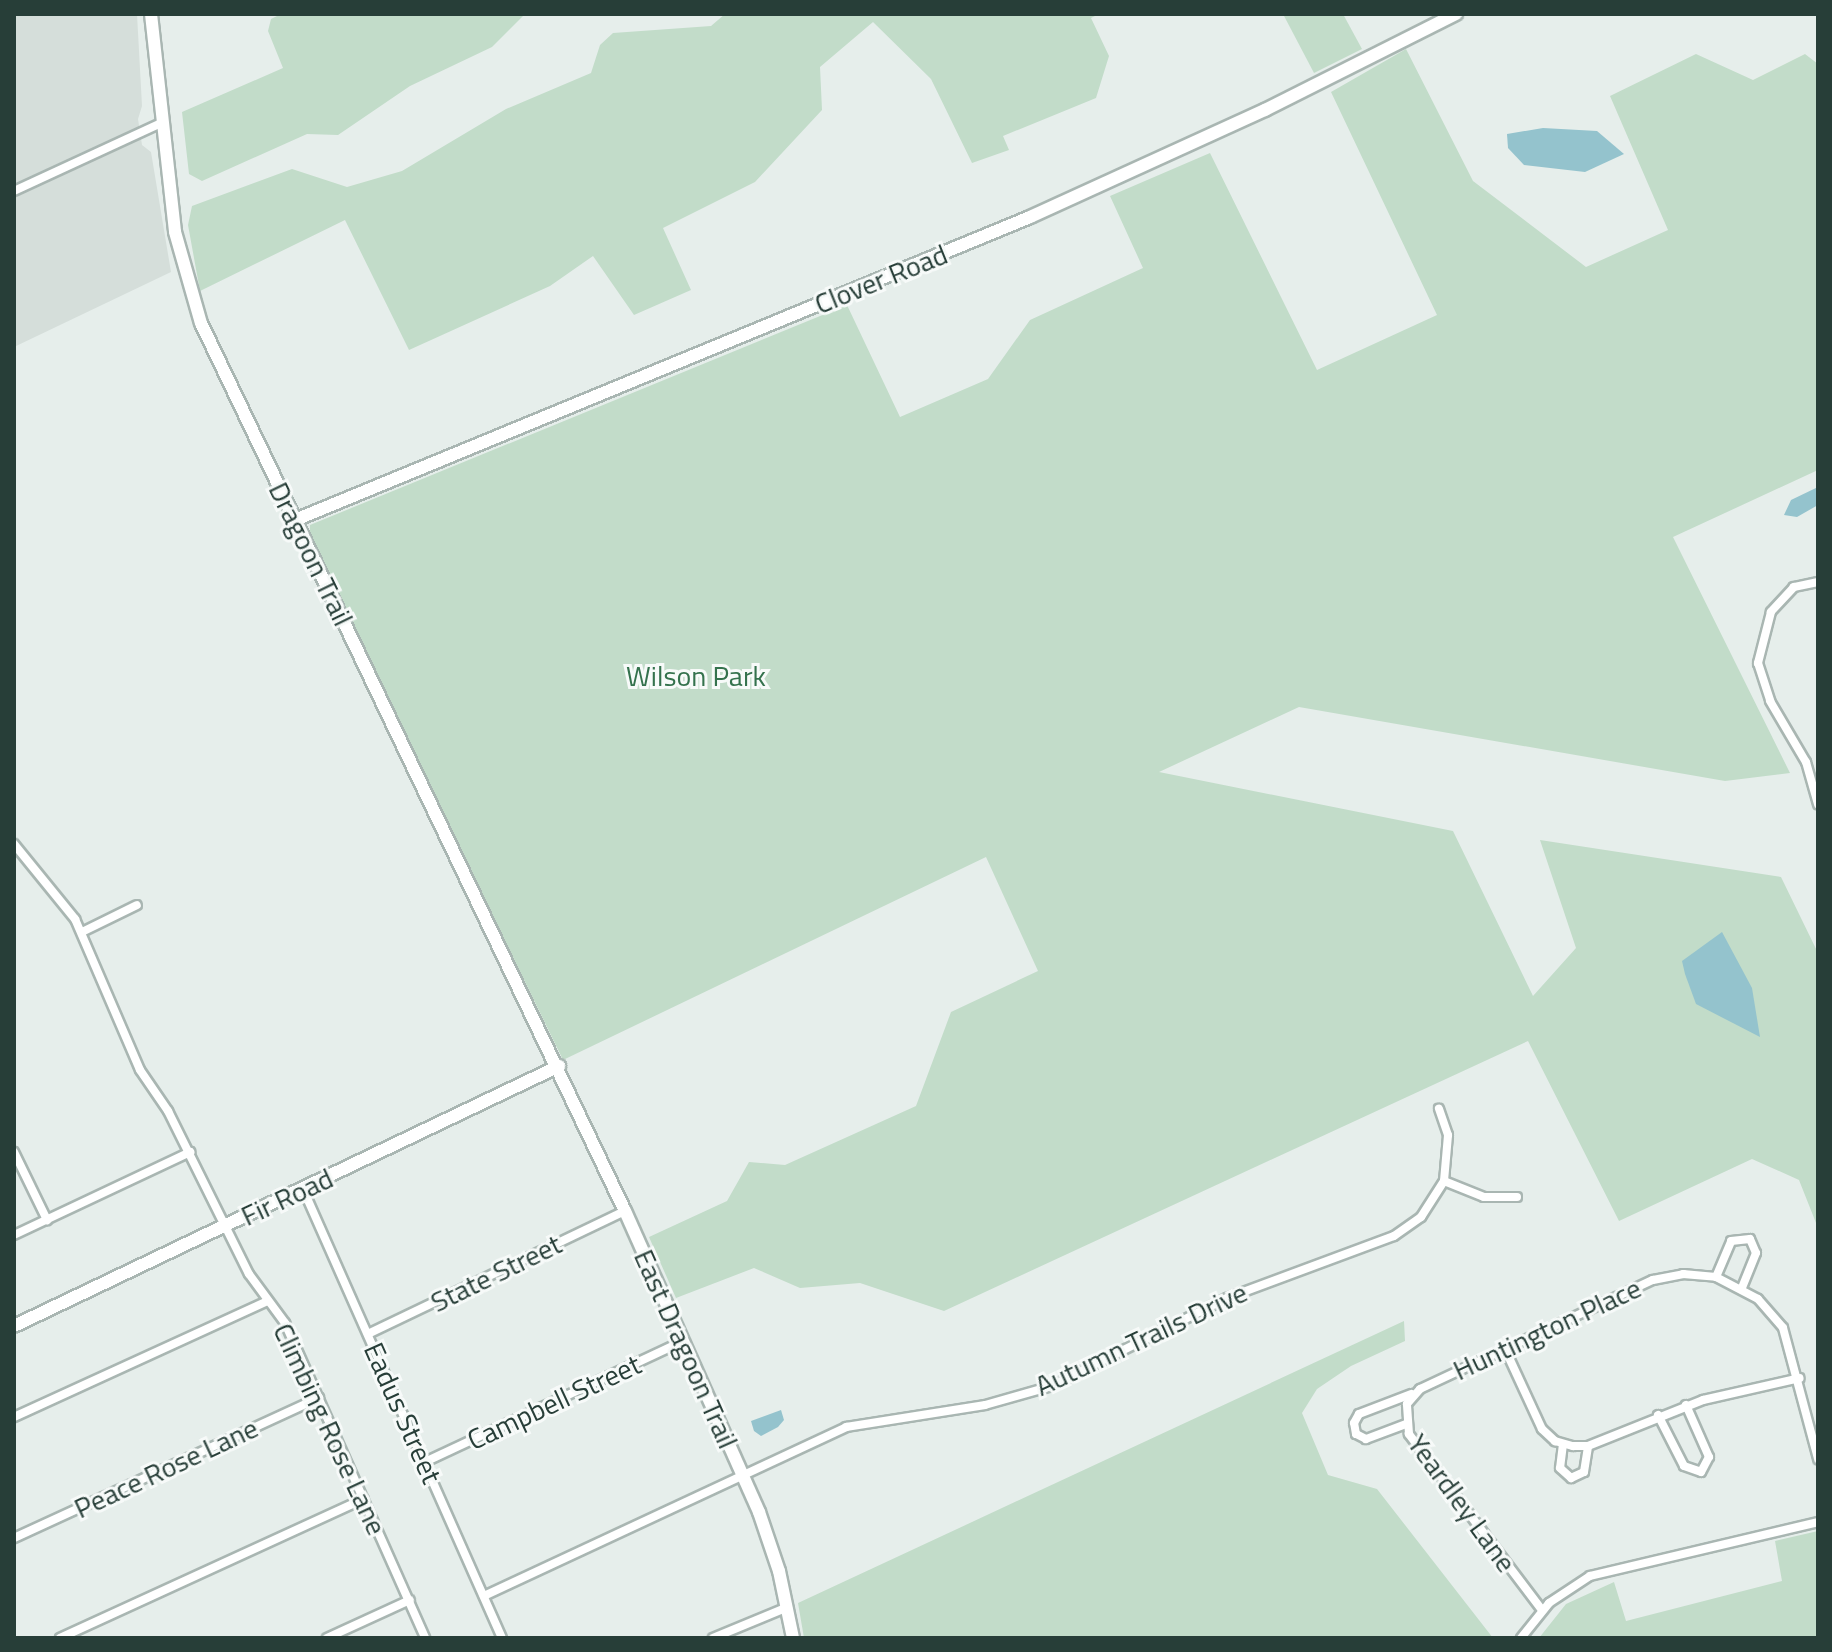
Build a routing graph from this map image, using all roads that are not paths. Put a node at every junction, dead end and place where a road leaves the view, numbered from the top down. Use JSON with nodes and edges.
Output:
{"nodes":[{"id":1,"x":151,"y":14,"type":"edge"},
{"id":2,"x":1456,"y":14,"type":"edge"},
{"id":3,"x":161,"y":123,"type":"junction"},
{"id":4,"x":14,"y":191,"type":"edge"},
{"id":5,"x":295,"y":520,"type":"junction"},
{"id":6,"x":1818,"y":582,"type":"edge"},
{"id":7,"x":1818,"y":804,"type":"edge"},
{"id":8,"x":14,"y":844,"type":"edge"},
{"id":9,"x":23,"y":853,"type":"junction"},
{"id":10,"x":14,"y":860,"type":"edge"},
{"id":11,"x":137,"y":905,"type":"dead end"},
{"id":12,"x":82,"y":932,"type":"junction"},
{"id":13,"x":559,"y":1066,"type":"junction"},
{"id":14,"x":1439,"y":1109,"type":"dead end"},
{"id":15,"x":14,"y":1152,"type":"edge"},
{"id":16,"x":190,"y":1152,"type":"junction"},
{"id":17,"x":1444,"y":1181,"type":"junction"},
{"id":18,"x":303,"y":1189,"type":"junction"},
{"id":19,"x":1517,"y":1197,"type":"dead end"},
{"id":20,"x":625,"y":1211,"type":"junction"},
{"id":21,"x":47,"y":1220,"type":"junction"},
{"id":22,"x":227,"y":1225,"type":"junction"},
{"id":23,"x":14,"y":1235,"type":"edge"},
{"id":24,"x":1716,"y":1277,"type":"junction"},
{"id":25,"x":1745,"y":1290,"type":"junction"},
{"id":26,"x":267,"y":1301,"type":"junction"},
{"id":27,"x":14,"y":1326,"type":"edge"},
{"id":28,"x":368,"y":1334,"type":"junction"},
{"id":29,"x":683,"y":1341,"type":"junction"},
{"id":30,"x":1505,"y":1349,"type":"junction"},
{"id":31,"x":1800,"y":1378,"type":"junction"},
{"id":32,"x":1412,"y":1393,"type":"junction"},
{"id":33,"x":319,"y":1398,"type":"junction"},
{"id":34,"x":1686,"y":1405,"type":"junction"},
{"id":35,"x":1658,"y":1415,"type":"junction"},
{"id":36,"x":14,"y":1417,"type":"edge"},
{"id":37,"x":1406,"y":1424,"type":"junction"},
{"id":38,"x":1563,"y":1444,"type":"junction"},
{"id":39,"x":1588,"y":1446,"type":"junction"},
{"id":40,"x":1818,"y":1459,"type":"edge"},
{"id":41,"x":425,"y":1462,"type":"junction"},
{"id":42,"x":743,"y":1475,"type":"junction"},
{"id":43,"x":364,"y":1499,"type":"junction"},
{"id":44,"x":1818,"y":1522,"type":"edge"},
{"id":45,"x":14,"y":1538,"type":"edge"},
{"id":46,"x":484,"y":1596,"type":"junction"},
{"id":47,"x":410,"y":1600,"type":"junction"},
{"id":48,"x":788,"y":1607,"type":"junction"},
{"id":49,"x":1542,"y":1610,"type":"junction"},
{"id":50,"x":60,"y":1638,"type":"edge"},
{"id":51,"x":327,"y":1638,"type":"edge"},
{"id":52,"x":425,"y":1638,"type":"edge"},
{"id":53,"x":502,"y":1638,"type":"edge"},
{"id":54,"x":713,"y":1638,"type":"edge"},
{"id":55,"x":793,"y":1638,"type":"edge"},
{"id":56,"x":1521,"y":1638,"type":"edge"}],
"edges":[{"from":1,"to":3,"type":"street","name":"Dragoon Trail"},
{"from":2,"to":5,"type":"street","name":"Clover Road"},
{"from":3,"to":4,"type":"street"},
{"from":3,"to":5,"type":"street","name":"Dragoon Trail"},
{"from":5,"to":13,"type":"street","name":"Dragoon Trail"},
{"from":6,"to":7,"type":"street"},
{"from":8,"to":9,"type":"street","name":"Climbing Rose Lane"},
{"from":9,"to":10,"type":"street"},
{"from":9,"to":12,"type":"street","name":"Climbing Rose Lane"},
{"from":11,"to":12,"type":"street"},
{"from":12,"to":16,"type":"street","name":"Climbing Rose Lane"},
{"from":13,"to":18,"type":"street","name":"Fir Road"},
{"from":13,"to":20,"type":"street","name":"East Dragoon Trail"},
{"from":14,"to":17,"type":"street","name":"Autumn Trails Drive"},
{"from":15,"to":21,"type":"street"},
{"from":16,"to":21,"type":"street"},
{"from":16,"to":22,"type":"street","name":"Climbing Rose Lane"},
{"from":17,"to":19,"type":"street"},
{"from":17,"to":42,"type":"street","name":"Autumn Trails Drive"},
{"from":18,"to":22,"type":"street","name":"Fir Road"},
{"from":18,"to":28,"type":"street","name":"Eadus Street"},
{"from":20,"to":28,"type":"street","name":"State Street"},
{"from":20,"to":29,"type":"street","name":"East Dragoon Trail"},
{"from":21,"to":23,"type":"street"},
{"from":22,"to":26,"type":"street","name":"Climbing Rose Lane"},
{"from":22,"to":27,"type":"street","name":"Fir Road"},
{"from":24,"to":25,"type":"street","name":"Huntington Place"},
{"from":24,"to":25,"type":"street"},
{"from":24,"to":30,"type":"street","name":"Huntington Place"},
{"from":25,"to":31,"type":"street"},
{"from":26,"to":33,"type":"street","name":"Climbing Rose Lane"},
{"from":26,"to":36,"type":"street"},
{"from":28,"to":41,"type":"street","name":"Eadus Street"},
{"from":29,"to":41,"type":"street","name":"Campbell Street"},
{"from":29,"to":42,"type":"street","name":"East Dragoon Trail"},
{"from":30,"to":32,"type":"street","name":"Huntington Place"},
{"from":30,"to":38,"type":"street"},
{"from":31,"to":34,"type":"street"},
{"from":31,"to":40,"type":"street"},
{"from":32,"to":37,"type":"street"},
{"from":32,"to":37,"type":"street","name":"Yeardley Lane"},
{"from":33,"to":43,"type":"street","name":"Climbing Rose Lane"},
{"from":33,"to":45,"type":"street","name":"Peace Rose Lane"},
{"from":34,"to":35,"type":"street"},
{"from":34,"to":35,"type":"street"},
{"from":35,"to":39,"type":"street"},
{"from":37,"to":49,"type":"street","name":"Yeardley Lane"},
{"from":38,"to":39,"type":"street"},
{"from":38,"to":39,"type":"street"},
{"from":41,"to":46,"type":"street","name":"Eadus Street"},
{"from":42,"to":46,"type":"street","name":"Autumn Trails Drive"},
{"from":42,"to":48,"type":"street","name":"East Dragoon Trail"},
{"from":43,"to":47,"type":"street","name":"Climbing Rose Lane"},
{"from":43,"to":50,"type":"street"},
{"from":44,"to":49,"type":"street"},
{"from":46,"to":53,"type":"street","name":"Eadus Street"},
{"from":47,"to":51,"type":"street"},
{"from":47,"to":52,"type":"street","name":"Climbing Rose Lane"},
{"from":48,"to":54,"type":"street"},
{"from":48,"to":55,"type":"street","name":"East Dragoon Trail"},
{"from":49,"to":56,"type":"street"}]}
